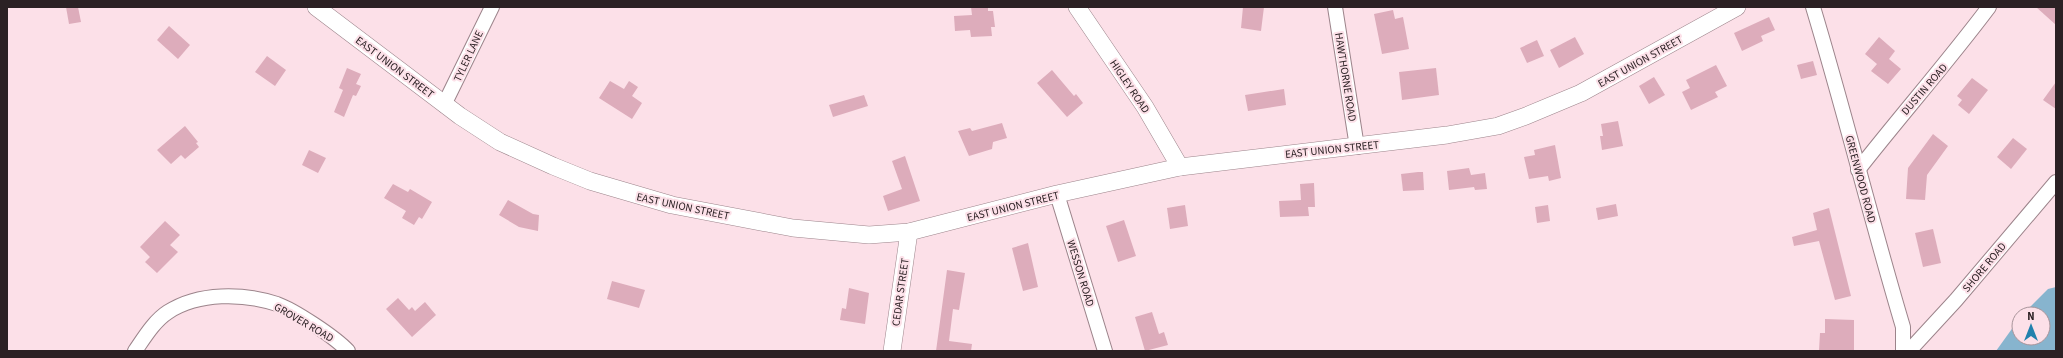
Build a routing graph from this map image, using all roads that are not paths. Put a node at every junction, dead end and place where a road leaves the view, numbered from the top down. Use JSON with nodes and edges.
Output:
{"nodes":[{"id":1,"x":316,"y":7,"type":"edge"},
{"id":2,"x":492,"y":7,"type":"edge"},
{"id":3,"x":1077,"y":7,"type":"edge"},
{"id":4,"x":1335,"y":7,"type":"edge"},
{"id":5,"x":1736,"y":7,"type":"edge"},
{"id":6,"x":1813,"y":7,"type":"edge"},
{"id":7,"x":1989,"y":7,"type":"edge"},
{"id":8,"x":444,"y":105,"type":"junction"},
{"id":9,"x":1357,"y":147,"type":"junction"},
{"id":10,"x":1180,"y":167,"type":"junction"},
{"id":11,"x":1858,"y":170,"type":"junction"},
{"id":12,"x":2056,"y":182,"type":"edge"},
{"id":13,"x":1057,"y":194,"type":"junction"},
{"id":14,"x":909,"y":232,"type":"junction"},
{"id":15,"x":135,"y":351,"type":"edge"},
{"id":16,"x":348,"y":351,"type":"edge"},
{"id":17,"x":892,"y":351,"type":"edge"},
{"id":18,"x":1105,"y":351,"type":"edge"},
{"id":19,"x":1903,"y":351,"type":"edge"},
{"id":20,"x":1909,"y":351,"type":"edge"}],
"edges":[{"from":1,"to":8,"type":"street","name":"EAST UNION STREET"},
{"from":2,"to":8,"type":"street","name":"TYLER LANE"},
{"from":3,"to":10,"type":"street","name":"HIGLEY ROAD"},
{"from":4,"to":9,"type":"street","name":"HAWTHORNE ROAD"},
{"from":5,"to":9,"type":"street","name":"EAST UNION STREET"},
{"from":6,"to":11,"type":"street","name":"GREENWOOD ROAD"},
{"from":7,"to":11,"type":"street","name":"DUSTIN ROAD"},
{"from":8,"to":14,"type":"street","name":"EAST UNION STREET"},
{"from":9,"to":10,"type":"street","name":"EAST UNION STREET"},
{"from":10,"to":13,"type":"street","name":"EAST UNION STREET"},
{"from":11,"to":19,"type":"street","name":"GREENWOOD ROAD"},
{"from":12,"to":20,"type":"street","name":"SHORE ROAD"},
{"from":13,"to":14,"type":"street","name":"EAST UNION STREET"},
{"from":13,"to":18,"type":"street","name":"WESSON ROAD"},
{"from":14,"to":17,"type":"street","name":"CEDAR STREET"},
{"from":15,"to":16,"type":"street","name":"GROVER ROAD"}]}
